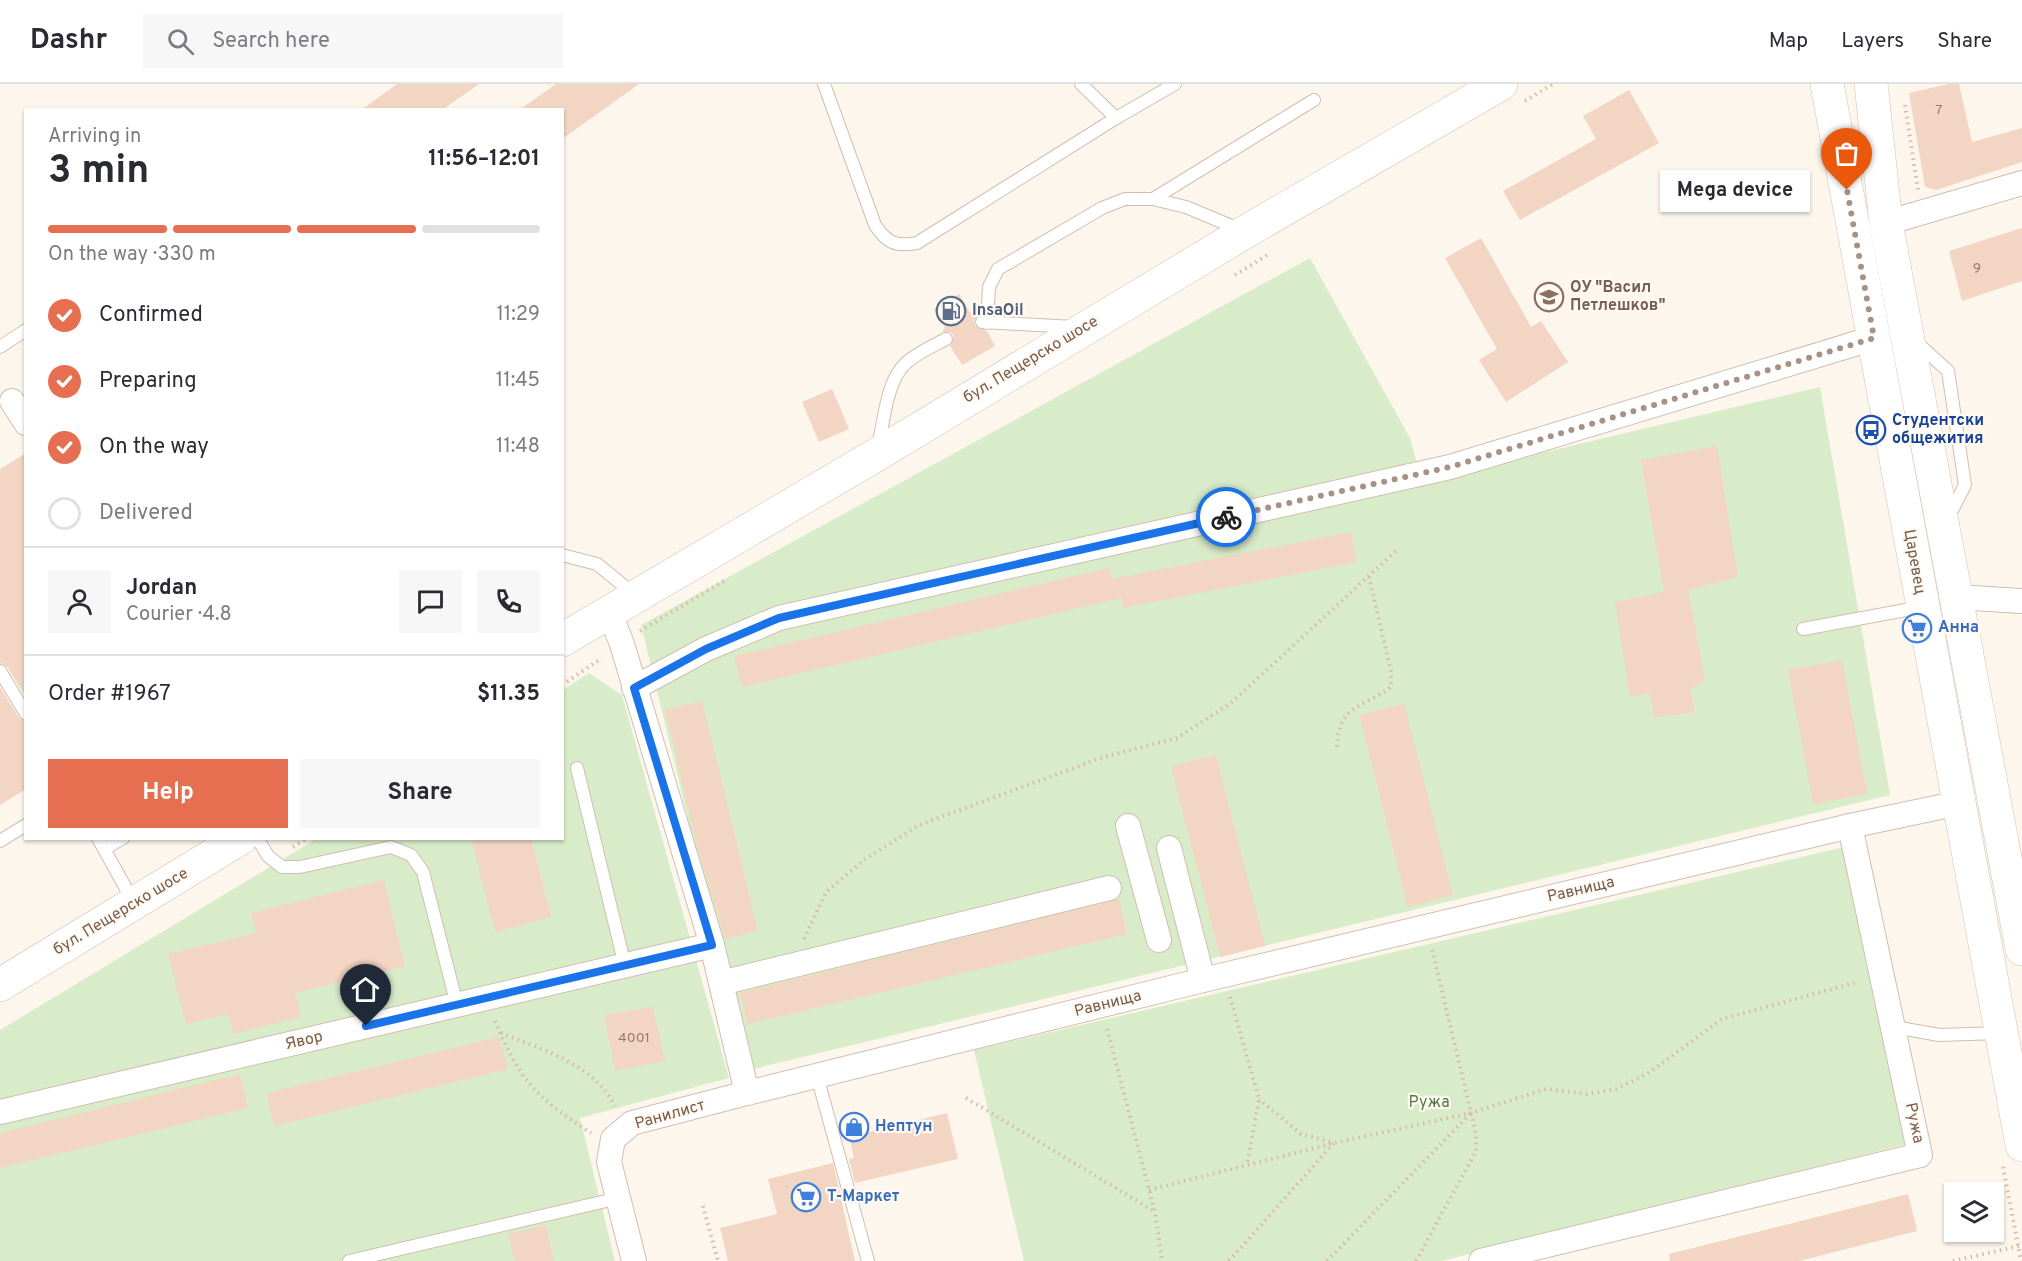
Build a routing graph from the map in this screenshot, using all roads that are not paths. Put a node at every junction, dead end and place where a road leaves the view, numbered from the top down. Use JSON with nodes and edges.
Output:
{"nodes":[{"id":1,"x":824,"y":84,"type":"edge"},
{"id":2,"x":1081,"y":84,"type":"edge"},
{"id":3,"x":1175,"y":84,"type":"edge"},
{"id":4,"x":1501,"y":84,"type":"edge"},
{"id":5,"x":1827,"y":84,"type":"edge"},
{"id":6,"x":1871,"y":84,"type":"edge"},
{"id":7,"x":1314,"y":100,"type":"dead end"},
{"id":8,"x":1116,"y":118,"type":"junction"},
{"id":9,"x":2022,"y":183,"type":"edge"},
{"id":10,"x":1153,"y":199,"type":"junction"},
{"id":11,"x":1886,"y":223,"type":"junction"},
{"id":12,"x":1245,"y":232,"type":"junction"},
{"id":13,"x":1084,"y":327,"type":"junction"},
{"id":14,"x":24,"y":331,"type":"edge"},
{"id":15,"x":1874,"y":338,"type":"junction"},
{"id":16,"x":946,"y":339,"type":"dead end"},
{"id":17,"x":0,"y":347,"type":"edge"},
{"id":18,"x":12,"y":401,"type":"dead end"},
{"id":19,"x":24,"y":420,"type":"edge"},
{"id":20,"x":876,"y":454,"type":"junction"},
{"id":21,"x":564,"y":556,"type":"edge"},
{"id":22,"x":1956,"y":597,"type":"junction"},
{"id":23,"x":2022,"y":601,"type":"edge"},
{"id":24,"x":622,"y":604,"type":"junction"},
{"id":25,"x":1922,"y":607,"type":"junction"},
{"id":26,"x":1803,"y":629,"type":"dead end"},
{"id":27,"x":564,"y":639,"type":"edge"},
{"id":28,"x":0,"y":671,"type":"edge"},
{"id":29,"x":634,"y":688,"type":"junction"},
{"id":30,"x":24,"y":711,"type":"edge"},
{"id":31,"x":577,"y":768,"type":"dead end"},
{"id":32,"x":1959,"y":803,"type":"junction"},
{"id":33,"x":24,"y":826,"type":"edge"},
{"id":34,"x":1128,"y":826,"type":"dead end"},
{"id":35,"x":1851,"y":826,"type":"junction"},
{"id":36,"x":116,"y":840,"type":"edge"},
{"id":37,"x":238,"y":840,"type":"edge"},
{"id":38,"x":258,"y":840,"type":"edge"},
{"id":39,"x":0,"y":841,"type":"edge"},
{"id":40,"x":101,"y":844,"type":"edge"},
{"id":41,"x":1142,"y":873,"type":"junction"},
{"id":42,"x":2015,"y":875,"type":"edge"},
{"id":43,"x":1109,"y":888,"type":"dead end"},
{"id":44,"x":134,"y":904,"type":"junction"},
{"id":45,"x":1158,"y":940,"type":"dead end"},
{"id":46,"x":712,"y":945,"type":"junction"},
{"id":47,"x":2022,"y":949,"type":"edge"},
{"id":48,"x":625,"y":966,"type":"junction"},
{"id":49,"x":1214,"y":978,"type":"junction"},
{"id":50,"x":721,"y":983,"type":"junction"},
{"id":51,"x":0,"y":985,"type":"edge"},
{"id":52,"x":457,"y":1005,"type":"junction"},
{"id":53,"x":1894,"y":1027,"type":"junction"},
{"id":54,"x":2001,"y":1032,"type":"junction"},
{"id":55,"x":818,"y":1076,"type":"junction"},
{"id":56,"x":747,"y":1093,"type":"junction"},
{"id":57,"x":0,"y":1112,"type":"edge"},
{"id":58,"x":2022,"y":1145,"type":"edge"},
{"id":59,"x":619,"y":1198,"type":"junction"},
{"id":60,"x":349,"y":1261,"type":"edge"},
{"id":61,"x":634,"y":1261,"type":"edge"},
{"id":62,"x":868,"y":1261,"type":"edge"},
{"id":63,"x":1482,"y":1261,"type":"edge"}],
"edges":[{"from":1,"to":8,"type":"lane"},
{"from":2,"to":8,"type":"lane"},
{"from":3,"to":8,"type":"lane"},
{"from":4,"to":12,"type":"main road","name":"бул. Пещерско шосе"},
{"from":5,"to":15,"type":"main road","name":"Царевец"},
{"from":6,"to":11,"type":"main road","name":"Царевец"},
{"from":7,"to":10,"type":"lane"},
{"from":9,"to":11,"type":"street"},
{"from":10,"to":12,"type":"lane"},
{"from":10,"to":13,"type":"lane"},
{"from":11,"to":22,"type":"main road","name":"Царевец"},
{"from":12,"to":13,"type":"main road","name":"бул. Пещерско шосе"},
{"from":13,"to":20,"type":"main road","name":"бул. Пещерско шосе"},
{"from":14,"to":17,"type":"lane"},
{"from":15,"to":25,"type":"main road","name":"Царевец"},
{"from":15,"to":29,"type":"street"},
{"from":16,"to":20,"type":"lane"},
{"from":18,"to":19,"type":"street"},
{"from":20,"to":24,"type":"main road","name":"бул. Пещерско шосе"},
{"from":21,"to":24,"type":"lane"},
{"from":22,"to":23,"type":"street"},
{"from":22,"to":42,"type":"main road","name":"Царевец"},
{"from":24,"to":27,"type":"main road","name":"бул. Пещерско шосе"},
{"from":24,"to":29,"type":"street"},
{"from":25,"to":26,"type":"lane"},
{"from":25,"to":32,"type":"main road","name":"Царевец"},
{"from":28,"to":30,"type":"lane"},
{"from":29,"to":46,"type":"street"},
{"from":31,"to":48,"type":"lane"},
{"from":32,"to":35,"type":"street","name":"Равнища"},
{"from":32,"to":54,"type":"main road","name":"Царевец"},
{"from":33,"to":39,"type":"lane"},
{"from":34,"to":41,"type":"street"},
{"from":35,"to":49,"type":"street","name":"Равнища"},
{"from":35,"to":53,"type":"street","name":"Ружа"},
{"from":36,"to":40,"type":"lane"},
{"from":37,"to":44,"type":"main road","name":"бул. Пещерско шосе"},
{"from":38,"to":52,"type":"lane"},
{"from":40,"to":44,"type":"lane"},
{"from":41,"to":45,"type":"street"},
{"from":41,"to":49,"type":"street"},
{"from":42,"to":47,"type":"main road","name":"Царевец"},
{"from":43,"to":50,"type":"street"},
{"from":44,"to":51,"type":"main road","name":"бул. Пещерско шосе"},
{"from":46,"to":48,"type":"street","name":"Явор"},
{"from":46,"to":50,"type":"street"},
{"from":48,"to":52,"type":"street","name":"Явор"},
{"from":49,"to":55,"type":"street","name":"Равнища"},
{"from":50,"to":56,"type":"street"},
{"from":52,"to":57,"type":"street","name":"Явор"},
{"from":53,"to":54,"type":"lane"},
{"from":53,"to":63,"type":"street","name":"Ружа"},
{"from":54,"to":58,"type":"main road","name":"Царевец"},
{"from":55,"to":56,"type":"street","name":"Равнища"},
{"from":55,"to":62,"type":"lane"},
{"from":56,"to":59,"type":"street","name":"Ранилист"},
{"from":59,"to":60,"type":"lane"},
{"from":59,"to":61,"type":"street"}]}
